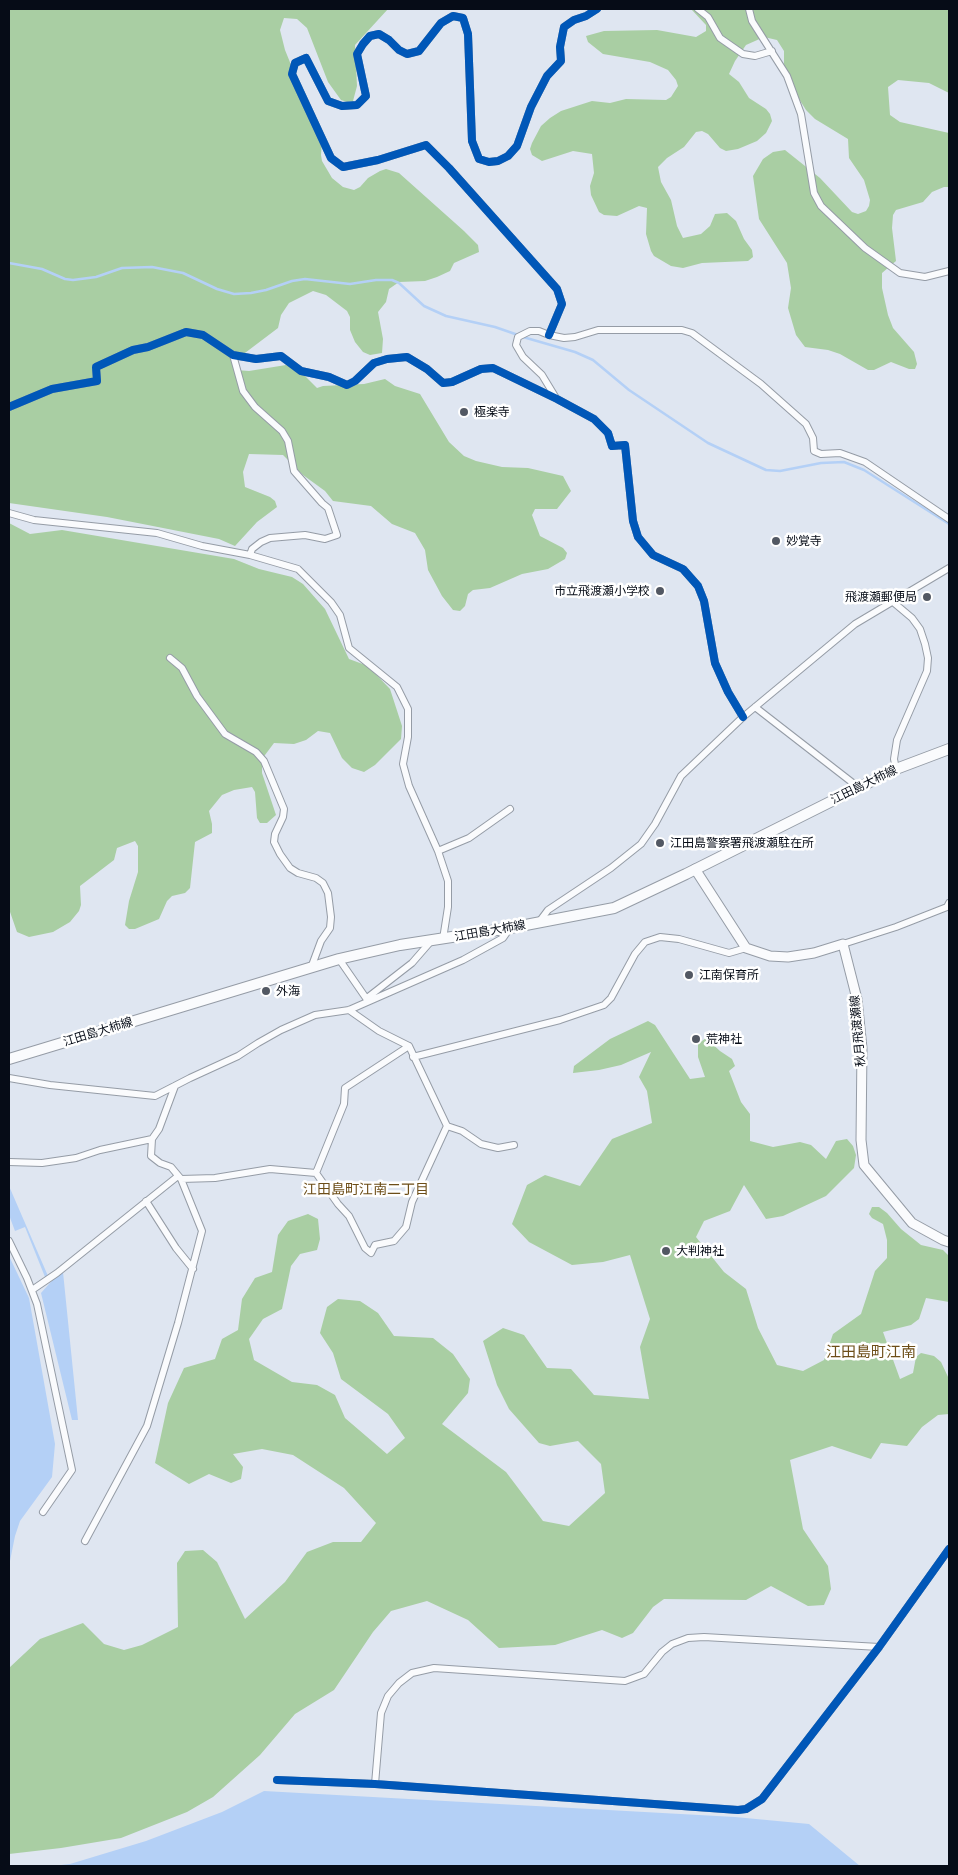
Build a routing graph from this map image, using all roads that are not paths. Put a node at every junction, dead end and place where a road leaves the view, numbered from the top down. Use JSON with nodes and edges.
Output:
{"nodes":[{"id":1,"x":597,"y":9,"type":"edge"},
{"id":2,"x":698,"y":9,"type":"edge"},
{"id":3,"x":749,"y":9,"type":"edge"},
{"id":4,"x":772,"y":51,"type":"junction"},
{"id":5,"x":949,"y":271,"type":"edge"},
{"id":6,"x":549,"y":336,"type":"junction"},
{"id":7,"x":233,"y":355,"type":"junction"},
{"id":8,"x":556,"y":399,"type":"junction"},
{"id":9,"x":9,"y":407,"type":"edge"},
{"id":10,"x":9,"y":513,"type":"edge"},
{"id":11,"x":949,"y":519,"type":"edge"},
{"id":12,"x":250,"y":555,"type":"junction"},
{"id":13,"x":949,"y":568,"type":"edge"},
{"id":14,"x":893,"y":602,"type":"junction"},
{"id":15,"x":170,"y":658,"type":"dead end"},
{"id":16,"x":755,"y":707,"type":"junction"},
{"id":17,"x":743,"y":717,"type":"junction"},
{"id":18,"x":949,"y":749,"type":"edge"},
{"id":19,"x":896,"y":769,"type":"junction"},
{"id":20,"x":858,"y":787,"type":"junction"},
{"id":21,"x":510,"y":809,"type":"dead end"},
{"id":22,"x":438,"y":851,"type":"junction"},
{"id":23,"x":695,"y":869,"type":"junction"},
{"id":24,"x":949,"y":903,"type":"edge"},
{"id":25,"x":539,"y":922,"type":"junction"},
{"id":26,"x":510,"y":928,"type":"junction"},
{"id":27,"x":444,"y":939,"type":"junction"},
{"id":28,"x":432,"y":940,"type":"junction"},
{"id":29,"x":843,"y":944,"type":"junction"},
{"id":30,"x":746,"y":948,"type":"junction"},
{"id":31,"x":339,"y":959,"type":"junction"},
{"id":32,"x":311,"y":968,"type":"junction"},
{"id":33,"x":367,"y":1000,"type":"junction"},
{"id":34,"x":349,"y":1010,"type":"junction"},
{"id":35,"x":409,"y":1046,"type":"junction"},
{"id":36,"x":413,"y":1057,"type":"junction"},
{"id":37,"x":9,"y":1058,"type":"edge"},
{"id":38,"x":9,"y":1078,"type":"edge"},
{"id":39,"x":175,"y":1086,"type":"junction"},
{"id":40,"x":448,"y":1126,"type":"junction"},
{"id":41,"x":152,"y":1139,"type":"junction"},
{"id":42,"x":514,"y":1145,"type":"dead end"},
{"id":43,"x":9,"y":1162,"type":"edge"},
{"id":44,"x":316,"y":1173,"type":"junction"},
{"id":45,"x":180,"y":1178,"type":"junction"},
{"id":46,"x":146,"y":1201,"type":"junction"},
{"id":47,"x":9,"y":1241,"type":"edge"},
{"id":48,"x":949,"y":1242,"type":"edge"},
{"id":49,"x":193,"y":1269,"type":"junction"},
{"id":50,"x":32,"y":1290,"type":"junction"},
{"id":51,"x":43,"y":1512,"type":"dead end"},
{"id":52,"x":85,"y":1541,"type":"dead end"},
{"id":53,"x":949,"y":1549,"type":"edge"},
{"id":54,"x":879,"y":1647,"type":"junction"},
{"id":55,"x":277,"y":1780,"type":"dead end"},
{"id":56,"x":374,"y":1784,"type":"junction"}],
"edges":[{"from":1,"to":6,"type":"street"},
{"from":2,"to":4,"type":"street"},
{"from":3,"to":4,"type":"street"},
{"from":4,"to":5,"type":"street"},
{"from":6,"to":8,"type":"street"},
{"from":6,"to":11,"type":"street"},
{"from":7,"to":8,"type":"street"},
{"from":7,"to":9,"type":"street"},
{"from":7,"to":12,"type":"street"},
{"from":8,"to":17,"type":"street"},
{"from":10,"to":12,"type":"street"},
{"from":12,"to":22,"type":"street"},
{"from":13,"to":14,"type":"street"},
{"from":14,"to":16,"type":"street"},
{"from":14,"to":19,"type":"street"},
{"from":15,"to":32,"type":"street"},
{"from":16,"to":17,"type":"street"},
{"from":16,"to":20,"type":"street"},
{"from":17,"to":25,"type":"street"},
{"from":18,"to":19,"type":"main road","name":"江田島大柿線"},
{"from":19,"to":20,"type":"main road","name":"江田島大柿線"},
{"from":20,"to":23,"type":"main road","name":"江田島大柿線"},
{"from":21,"to":22,"type":"street"},
{"from":22,"to":27,"type":"street"},
{"from":23,"to":25,"type":"main road","name":"江田島大柿線"},
{"from":23,"to":30,"type":"main road"},
{"from":24,"to":29,"type":"street"},
{"from":25,"to":26,"type":"main road","name":"江田島大柿線"},
{"from":26,"to":27,"type":"main road","name":"江田島大柿線"},
{"from":26,"to":33,"type":"street"},
{"from":27,"to":28,"type":"main road","name":"江田島大柿線"},
{"from":28,"to":31,"type":"main road","name":"江田島大柿線"},
{"from":28,"to":33,"type":"street"},
{"from":29,"to":30,"type":"main road"},
{"from":29,"to":48,"type":"main road","name":"秋月飛渡瀬線"},
{"from":30,"to":36,"type":"street"},
{"from":31,"to":32,"type":"main road","name":"江田島大柿線"},
{"from":31,"to":33,"type":"street"},
{"from":32,"to":37,"type":"main road","name":"江田島大柿線"},
{"from":33,"to":34,"type":"street"},
{"from":34,"to":35,"type":"street"},
{"from":34,"to":39,"type":"street"},
{"from":35,"to":36,"type":"street"},
{"from":35,"to":44,"type":"street"},
{"from":36,"to":40,"type":"street"},
{"from":38,"to":39,"type":"street"},
{"from":39,"to":41,"type":"street"},
{"from":40,"to":42,"type":"street"},
{"from":40,"to":44,"type":"street"},
{"from":41,"to":43,"type":"street"},
{"from":41,"to":45,"type":"street"},
{"from":44,"to":45,"type":"street"},
{"from":45,"to":46,"type":"street"},
{"from":45,"to":49,"type":"street"},
{"from":46,"to":49,"type":"street"},
{"from":46,"to":50,"type":"street"},
{"from":47,"to":50,"type":"street"},
{"from":49,"to":52,"type":"street"},
{"from":50,"to":51,"type":"street"},
{"from":53,"to":54,"type":"street"},
{"from":54,"to":56,"type":"street"},
{"from":54,"to":56,"type":"street"},
{"from":55,"to":56,"type":"street"}]}
